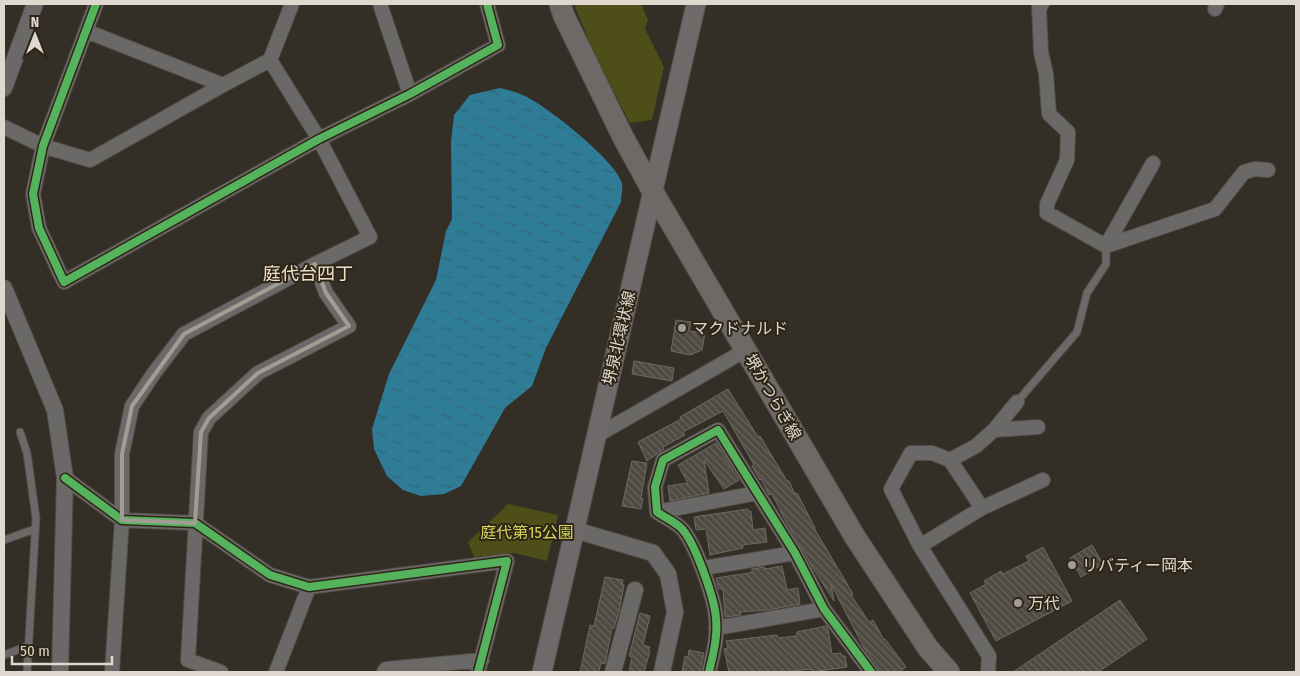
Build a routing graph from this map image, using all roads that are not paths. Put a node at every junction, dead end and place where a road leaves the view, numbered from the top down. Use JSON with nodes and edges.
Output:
{"nodes":[{"id":1,"x":34,"y":4,"type":"edge"},
{"id":2,"x":96,"y":4,"type":"edge"},
{"id":3,"x":292,"y":4,"type":"edge"},
{"id":4,"x":380,"y":4,"type":"edge"},
{"id":5,"x":487,"y":4,"type":"edge"},
{"id":6,"x":560,"y":4,"type":"edge"},
{"id":7,"x":696,"y":4,"type":"edge"},
{"id":8,"x":1042,"y":4,"type":"edge"},
{"id":9,"x":86,"y":31,"type":"junction"},
{"id":10,"x":270,"y":60,"type":"junction"},
{"id":11,"x":223,"y":84,"type":"junction"},
{"id":12,"x":4,"y":88,"type":"edge"},
{"id":13,"x":410,"y":94,"type":"junction"},
{"id":14,"x":4,"y":128,"type":"edge"},
{"id":15,"x":318,"y":139,"type":"junction"},
{"id":16,"x":43,"y":146,"type":"junction"},
{"id":17,"x":1153,"y":163,"type":"dead end"},
{"id":18,"x":1268,"y":170,"type":"dead end"},
{"id":19,"x":653,"y":192,"type":"junction"},
{"id":20,"x":1106,"y":246,"type":"junction"},
{"id":21,"x":314,"y":264,"type":"junction"},
{"id":22,"x":4,"y":288,"type":"edge"},
{"id":23,"x":746,"y":350,"type":"junction"},
{"id":24,"x":1017,"y":402,"type":"joint"},
{"id":25,"x":1038,"y":427,"type":"dead end"},
{"id":26,"x":994,"y":430,"type":"junction"},
{"id":27,"x":20,"y":432,"type":"dead end"},
{"id":28,"x":596,"y":436,"type":"junction"},
{"id":29,"x":950,"y":460,"type":"junction"},
{"id":30,"x":64,"y":478,"type":"junction"},
{"id":31,"x":1043,"y":480,"type":"dead end"},
{"id":32,"x":757,"y":493,"type":"junction"},
{"id":33,"x":982,"y":508,"type":"junction"},
{"id":34,"x":657,"y":512,"type":"junction"},
{"id":35,"x":122,"y":520,"type":"junction"},
{"id":36,"x":195,"y":523,"type":"junction"},
{"id":37,"x":35,"y":529,"type":"junction"},
{"id":38,"x":575,"y":530,"type":"junction"},
{"id":39,"x":4,"y":540,"type":"edge"},
{"id":40,"x":920,"y":546,"type":"junction"},
{"id":41,"x":795,"y":553,"type":"junction"},
{"id":42,"x":703,"y":568,"type":"junction"},
{"id":43,"x":309,"y":587,"type":"junction"},
{"id":44,"x":635,"y":590,"type":"dead end"},
{"id":45,"x":824,"y":609,"type":"junction"},
{"id":46,"x":716,"y":628,"type":"junction"},
{"id":47,"x":28,"y":646,"type":"junction"},
{"id":48,"x":4,"y":655,"type":"edge"},
{"id":49,"x":480,"y":666,"type":"edge"},
{"id":50,"x":27,"y":672,"type":"edge"},
{"id":51,"x":60,"y":672,"type":"edge"},
{"id":52,"x":112,"y":672,"type":"edge"},
{"id":53,"x":221,"y":672,"type":"edge"},
{"id":54,"x":276,"y":672,"type":"edge"},
{"id":55,"x":384,"y":672,"type":"edge"},
{"id":56,"x":542,"y":672,"type":"edge"},
{"id":57,"x":613,"y":672,"type":"edge"},
{"id":58,"x":662,"y":672,"type":"edge"},
{"id":59,"x":709,"y":672,"type":"edge"},
{"id":60,"x":867,"y":672,"type":"edge"},
{"id":61,"x":948,"y":672,"type":"edge"},
{"id":62,"x":988,"y":672,"type":"edge"}],
"edges":[{"from":1,"to":12,"type":"street"},
{"from":2,"to":9,"type":"street"},
{"from":3,"to":10,"type":"street"},
{"from":4,"to":13,"type":"street"},
{"from":5,"to":13,"type":"street"},
{"from":6,"to":19,"type":"main road","name":"堺かつらぎ線"},
{"from":7,"to":19,"type":"main road","name":"堺泉北環状線"},
{"from":8,"to":20,"type":"street"},
{"from":9,"to":11,"type":"street"},
{"from":9,"to":16,"type":"street"},
{"from":10,"to":11,"type":"street"},
{"from":10,"to":15,"type":"street"},
{"from":11,"to":16,"type":"street"},
{"from":13,"to":15,"type":"street"},
{"from":14,"to":16,"type":"street"},
{"from":15,"to":16,"type":"street"},
{"from":15,"to":21,"type":"street"},
{"from":17,"to":20,"type":"street"},
{"from":18,"to":20,"type":"street"},
{"from":19,"to":23,"type":"main road","name":"堺かつらぎ線"},
{"from":19,"to":28,"type":"main road","name":"堺泉北環状線"},
{"from":20,"to":24,"type":"lane"},
{"from":21,"to":35,"type":"street"},
{"from":21,"to":36,"type":"street"},
{"from":22,"to":30,"type":"street"},
{"from":23,"to":28,"type":"street"},
{"from":23,"to":61,"type":"main road","name":"堺かつらぎ線"},
{"from":24,"to":26,"type":"street"},
{"from":25,"to":26,"type":"street"},
{"from":26,"to":29,"type":"street"},
{"from":27,"to":37,"type":"lane"},
{"from":28,"to":38,"type":"main road","name":"堺泉北環状線"},
{"from":29,"to":33,"type":"street"},
{"from":29,"to":40,"type":"street"},
{"from":30,"to":35,"type":"street"},
{"from":30,"to":51,"type":"street"},
{"from":31,"to":33,"type":"street"},
{"from":32,"to":34,"type":"street"},
{"from":32,"to":34,"type":"street"},
{"from":32,"to":41,"type":"street"},
{"from":33,"to":40,"type":"street"},
{"from":34,"to":42,"type":"street"},
{"from":35,"to":36,"type":"street"},
{"from":35,"to":52,"type":"street"},
{"from":36,"to":43,"type":"street"},
{"from":36,"to":53,"type":"street"},
{"from":37,"to":39,"type":"lane"},
{"from":37,"to":47,"type":"lane"},
{"from":38,"to":56,"type":"main road","name":"堺泉北環状線"},
{"from":38,"to":58,"type":"street"},
{"from":40,"to":62,"type":"street"},
{"from":41,"to":42,"type":"street"},
{"from":41,"to":45,"type":"street"},
{"from":42,"to":46,"type":"street"},
{"from":43,"to":49,"type":"street"},
{"from":43,"to":54,"type":"street"},
{"from":44,"to":57,"type":"street"},
{"from":45,"to":46,"type":"street"},
{"from":45,"to":60,"type":"street"},
{"from":46,"to":59,"type":"street"},
{"from":47,"to":48,"type":"lane"},
{"from":47,"to":50,"type":"lane"},
{"from":49,"to":55,"type":"street"}]}
